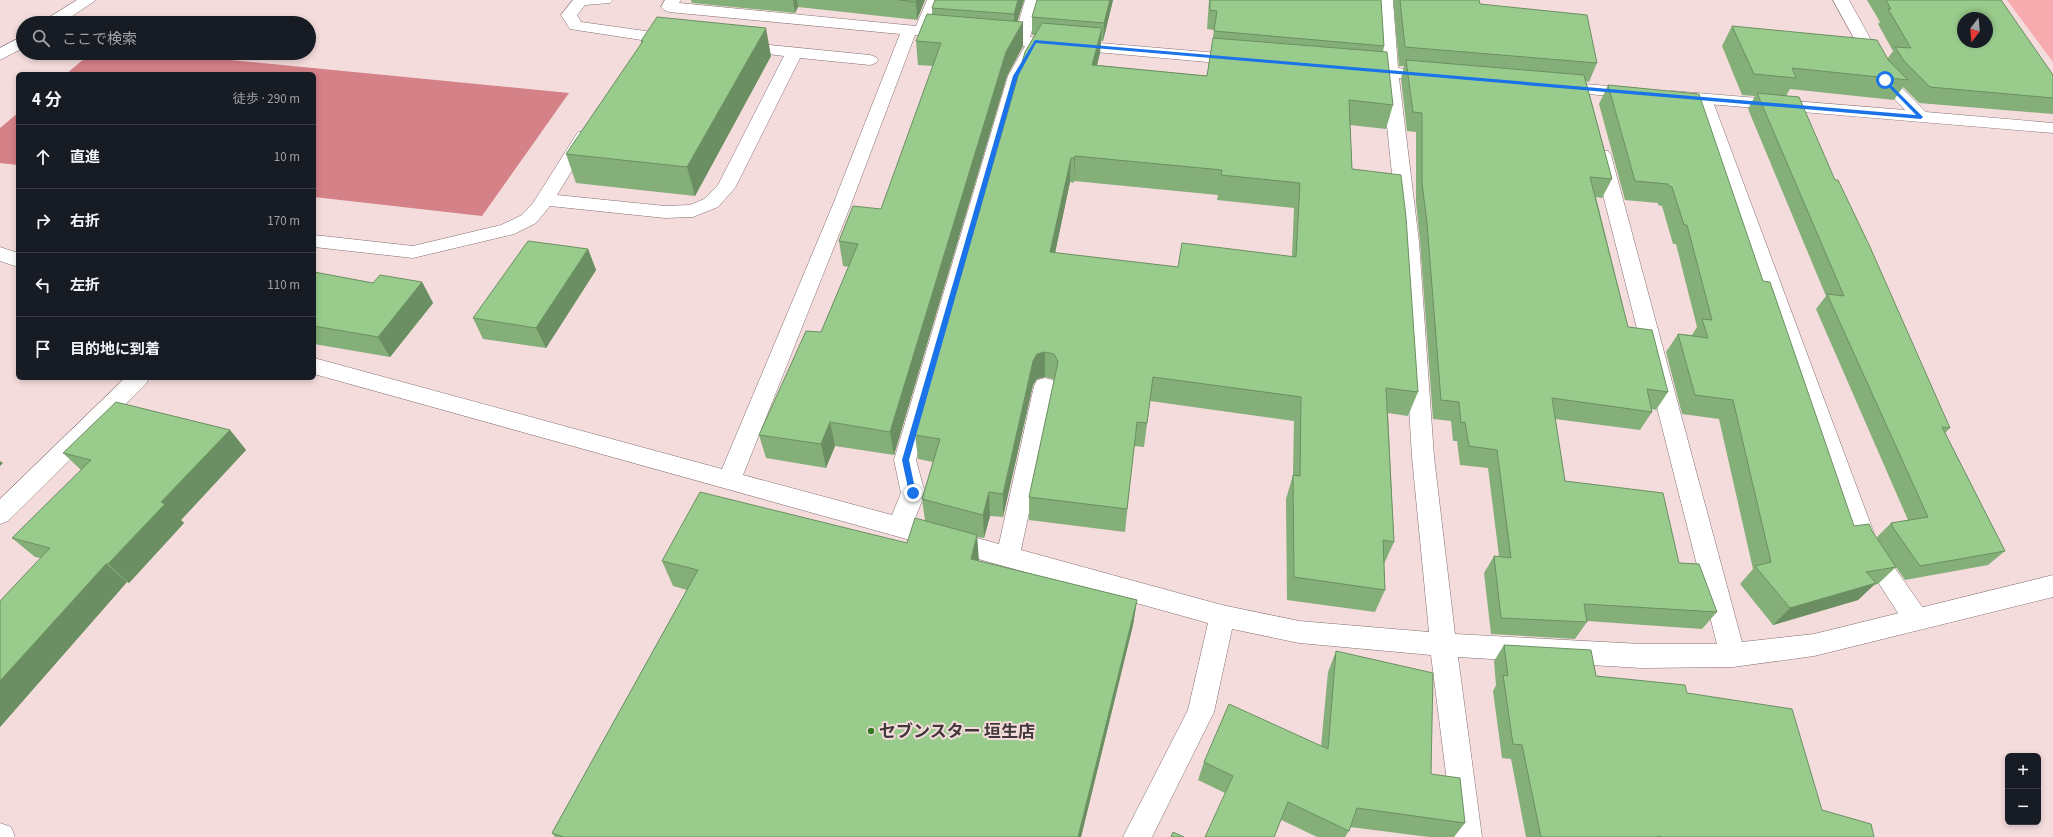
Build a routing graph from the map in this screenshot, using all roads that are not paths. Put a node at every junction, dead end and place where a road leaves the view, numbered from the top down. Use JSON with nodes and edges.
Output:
{"nodes":[{"id":1,"x":88,"y":0,"type":"edge"},
{"id":2,"x":582,"y":0,"type":"edge"},
{"id":3,"x":605,"y":0,"type":"edge"},
{"id":4,"x":674,"y":0,"type":"edge"},
{"id":5,"x":770,"y":0,"type":"edge"},
{"id":6,"x":934,"y":0,"type":"edge"},
{"id":7,"x":1033,"y":0,"type":"edge"},
{"id":8,"x":1385,"y":0,"type":"edge"},
{"id":9,"x":1841,"y":0,"type":"edge"},
{"id":10,"x":62,"y":16,"type":"edge"},
{"id":11,"x":761,"y":17,"type":"junction"},
{"id":12,"x":916,"y":31,"type":"junction"},
{"id":13,"x":1028,"y":41,"type":"junction"},
{"id":14,"x":692,"y":42,"type":"edge"},
{"id":15,"x":16,"y":45,"type":"edge"},
{"id":16,"x":724,"y":45,"type":"edge"},
{"id":17,"x":794,"y":53,"type":"junction"},
{"id":18,"x":0,"y":55,"type":"edge"},
{"id":19,"x":870,"y":60,"type":"dead end"},
{"id":20,"x":1256,"y":61,"type":"edge"},
{"id":21,"x":1343,"y":69,"type":"edge"},
{"id":22,"x":1390,"y":73,"type":"junction"},
{"id":23,"x":1445,"y":77,"type":"edge"},
{"id":24,"x":1538,"y":85,"type":"edge"},
{"id":25,"x":1585,"y":89,"type":"junction"},
{"id":26,"x":1704,"y":99,"type":"junction"},
{"id":27,"x":1591,"y":112,"type":"edge"},
{"id":28,"x":1921,"y":117,"type":"junction"},
{"id":29,"x":593,"y":122,"type":"edge"},
{"id":30,"x":2053,"y":128,"type":"edge"},
{"id":31,"x":1597,"y":135,"type":"edge"},
{"id":32,"x":545,"y":200,"type":"junction"},
{"id":33,"x":316,"y":241,"type":"edge"},
{"id":34,"x":0,"y":254,"type":"edge"},
{"id":35,"x":16,"y":259,"type":"edge"},
{"id":36,"x":316,"y":367,"type":"edge"},
{"id":37,"x":136,"y":380,"type":"edge"},
{"id":38,"x":1045,"y":386,"type":"dead end"},
{"id":39,"x":729,"y":480,"type":"junction"},
{"id":40,"x":0,"y":514,"type":"edge"},
{"id":41,"x":900,"y":526,"type":"junction"},
{"id":42,"x":1008,"y":557,"type":"junction"},
{"id":43,"x":2047,"y":593,"type":"edge"},
{"id":44,"x":1222,"y":616,"type":"junction"},
{"id":45,"x":1916,"y":619,"type":"junction"},
{"id":46,"x":1443,"y":644,"type":"junction"},
{"id":47,"x":1733,"y":655,"type":"junction"},
{"id":48,"x":1137,"y":837,"type":"edge"},
{"id":49,"x":1468,"y":837,"type":"edge"}],
"edges":[{"from":1,"to":10,"type":"street"},
{"from":2,"to":3,"type":"street"},
{"from":2,"to":14,"type":"street"},
{"from":4,"to":11,"type":"street"},
{"from":5,"to":11,"type":"street"},
{"from":6,"to":12,"type":"street"},
{"from":7,"to":13,"type":"street"},
{"from":8,"to":22,"type":"street"},
{"from":9,"to":28,"type":"street"},
{"from":11,"to":12,"type":"street"},
{"from":12,"to":13,"type":"street"},
{"from":12,"to":39,"type":"street"},
{"from":13,"to":20,"type":"street"},
{"from":13,"to":41,"type":"street"},
{"from":15,"to":18,"type":"street"},
{"from":16,"to":17,"type":"street"},
{"from":17,"to":19,"type":"street"},
{"from":17,"to":32,"type":"street"},
{"from":21,"to":22,"type":"street"},
{"from":22,"to":23,"type":"street"},
{"from":22,"to":46,"type":"street"},
{"from":24,"to":25,"type":"street"},
{"from":25,"to":26,"type":"street"},
{"from":25,"to":27,"type":"street"},
{"from":26,"to":28,"type":"street"},
{"from":26,"to":45,"type":"street"},
{"from":28,"to":30,"type":"street"},
{"from":29,"to":32,"type":"street"},
{"from":31,"to":47,"type":"street"},
{"from":32,"to":33,"type":"street"},
{"from":34,"to":35,"type":"street"},
{"from":36,"to":39,"type":"street"},
{"from":37,"to":40,"type":"street"},
{"from":38,"to":42,"type":"street"},
{"from":39,"to":41,"type":"street"},
{"from":41,"to":42,"type":"street"},
{"from":42,"to":44,"type":"street"},
{"from":43,"to":45,"type":"street"},
{"from":44,"to":46,"type":"street"},
{"from":44,"to":48,"type":"street"},
{"from":45,"to":47,"type":"street"},
{"from":46,"to":47,"type":"street"},
{"from":46,"to":49,"type":"street"}]}
